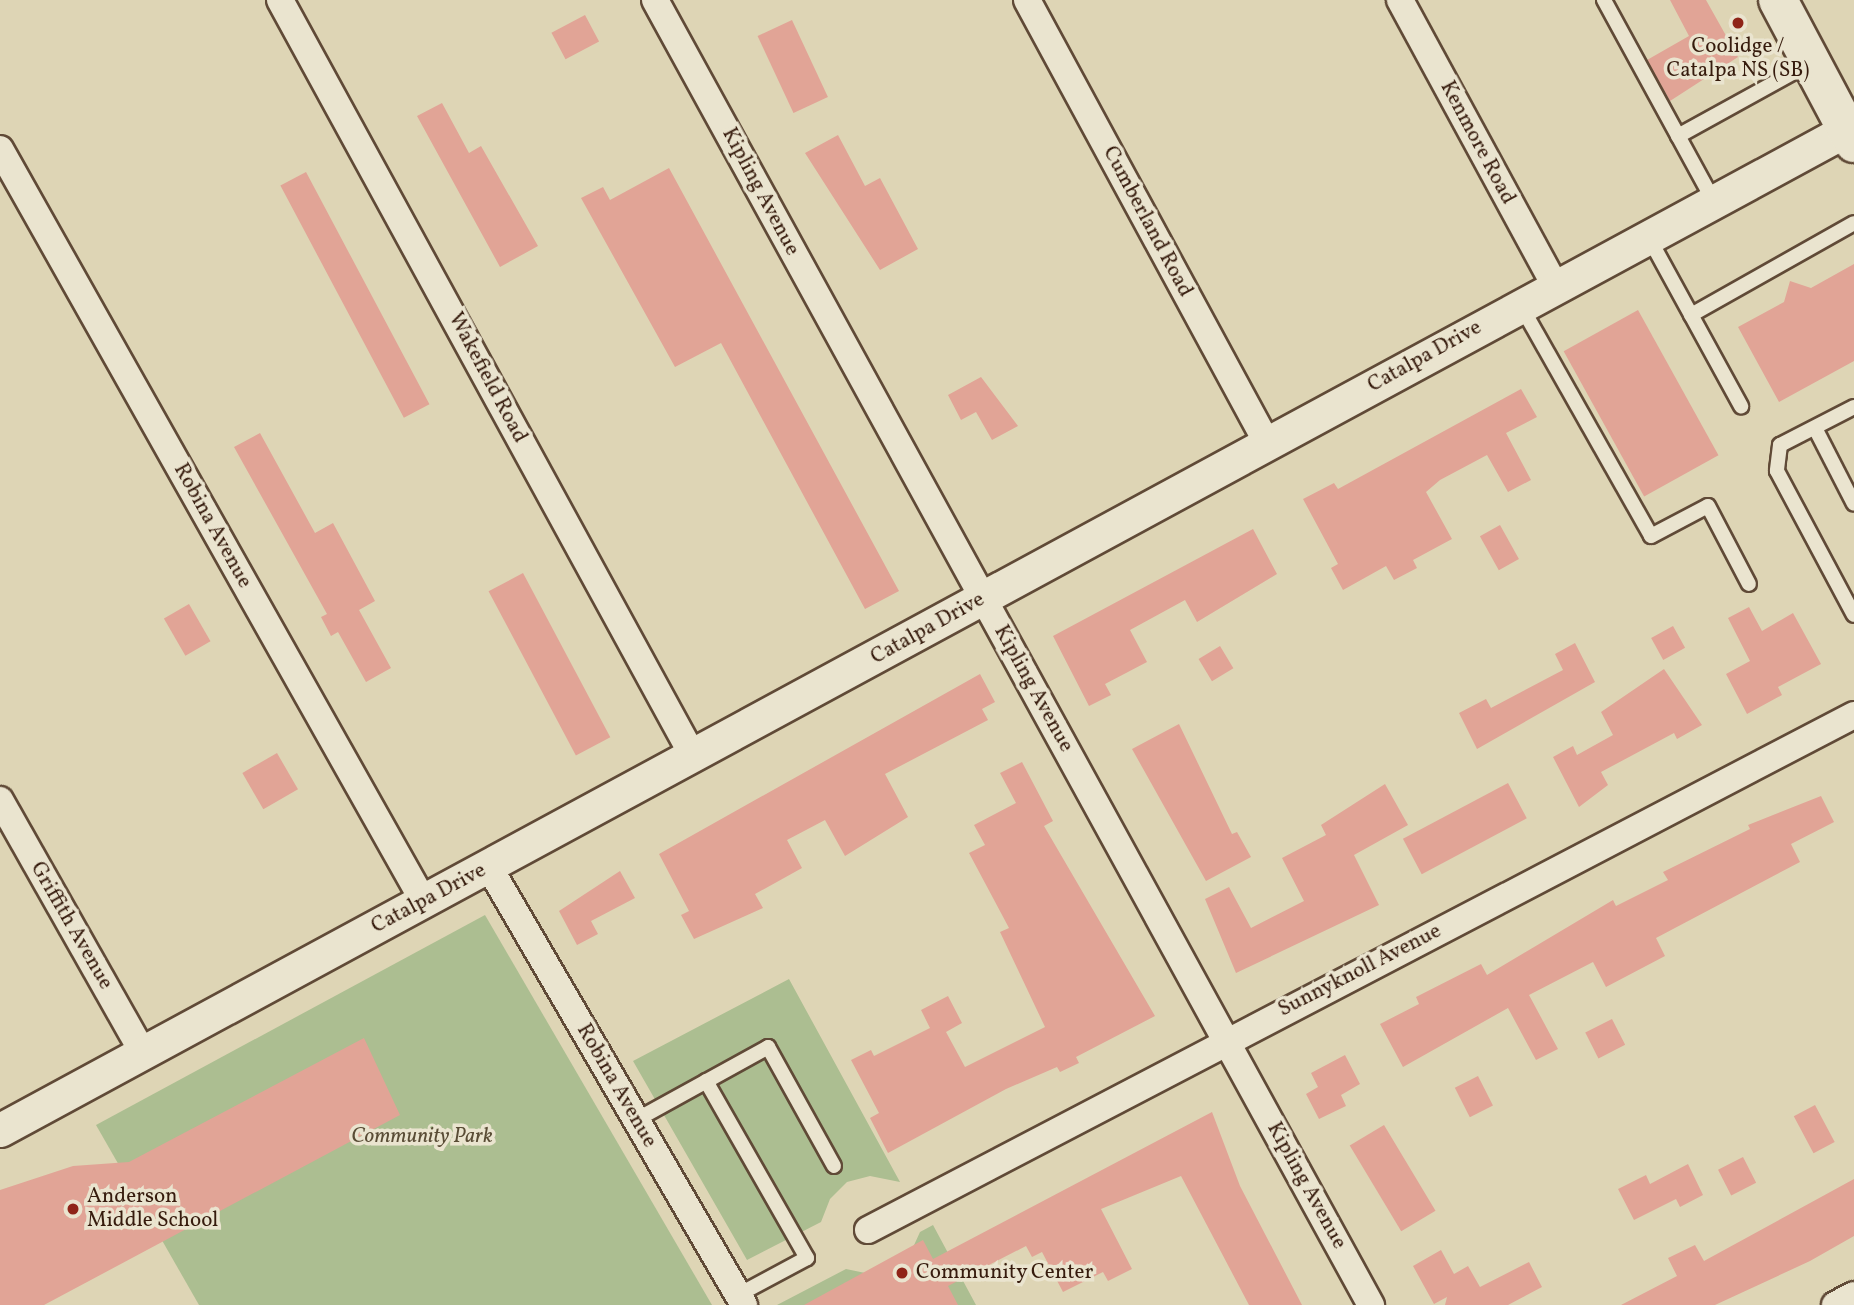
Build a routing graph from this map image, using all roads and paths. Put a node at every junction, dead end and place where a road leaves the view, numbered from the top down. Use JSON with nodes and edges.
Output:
{"nodes":[{"id":1,"x":280,"y":0,"type":"edge"},
{"id":2,"x":654,"y":0,"type":"edge"},
{"id":3,"x":1027,"y":0,"type":"edge"},
{"id":4,"x":1399,"y":0,"type":"edge"},
{"id":5,"x":1604,"y":0,"type":"edge"},
{"id":6,"x":1778,"y":0,"type":"edge"},
{"id":7,"x":1811,"y":63,"type":"junction"},
{"id":8,"x":1852,"y":133,"type":"edge"},
{"id":9,"x":1678,"y":136,"type":"junction"},
{"id":10,"x":0,"y":149,"type":"edge"},
{"id":11,"x":1714,"y":202,"type":"junction"},
{"id":12,"x":1854,"y":223,"type":"edge"},
{"id":13,"x":1648,"y":239,"type":"junction"},
{"id":14,"x":1555,"y":286,"type":"junction"},
{"id":15,"x":1520,"y":304,"type":"junction"},
{"id":16,"x":1691,"y":315,"type":"junction"},
{"id":17,"x":1741,"y":406,"type":"dead end"},
{"id":18,"x":1854,"y":407,"type":"edge"},
{"id":19,"x":1815,"y":428,"type":"junction"},
{"id":20,"x":1268,"y":443,"type":"junction"},
{"id":21,"x":1854,"y":504,"type":"edge"},
{"id":22,"x":1749,"y":584,"type":"dead end"},
{"id":23,"x":982,"y":599,"type":"junction"},
{"id":24,"x":1854,"y":615,"type":"edge"},
{"id":25,"x":1854,"y":715,"type":"edge"},
{"id":26,"x":693,"y":756,"type":"junction"},
{"id":27,"x":0,"y":800,"type":"edge"},
{"id":28,"x":489,"y":867,"type":"junction"},
{"id":29,"x":424,"y":902,"type":"junction"},
{"id":30,"x":1226,"y":1040,"type":"junction"},
{"id":31,"x":143,"y":1053,"type":"junction"},
{"id":32,"x":706,"y":1081,"type":"junction"},
{"id":33,"x":636,"y":1120,"type":"junction"},
{"id":34,"x":0,"y":1130,"type":"edge"},
{"id":35,"x":834,"y":1166,"type":"dead end"},
{"id":36,"x":868,"y":1230,"type":"dead end"},
{"id":37,"x":1854,"y":1295,"type":"edge"},
{"id":38,"x":741,"y":1300,"type":"edge"},
{"id":39,"x":1371,"y":1305,"type":"edge"},
{"id":40,"x":1835,"y":1305,"type":"edge"}],
"edges":[{"from":1,"to":26,"type":"street","name":"Wakefield Road"},
{"from":2,"to":23,"type":"street","name":"Kipling Avenue"},
{"from":3,"to":20,"type":"street","name":"Cumberland Road"},
{"from":4,"to":14,"type":"street","name":"Kenmore Road"},
{"from":5,"to":9,"type":"lane"},
{"from":6,"to":7,"type":"main road"},
{"from":7,"to":8,"type":"main road"},
{"from":7,"to":9,"type":"lane"},
{"from":8,"to":11,"type":"street","name":"Catalpa Drive"},
{"from":9,"to":11,"type":"lane"},
{"from":10,"to":29,"type":"street","name":"Robina Avenue"},
{"from":11,"to":13,"type":"street","name":"Catalpa Drive"},
{"from":12,"to":16,"type":"lane"},
{"from":13,"to":14,"type":"street","name":"Catalpa Drive"},
{"from":13,"to":16,"type":"lane"},
{"from":14,"to":15,"type":"street","name":"Catalpa Drive"},
{"from":15,"to":20,"type":"street","name":"Catalpa Drive"},
{"from":15,"to":22,"type":"lane"},
{"from":16,"to":17,"type":"lane"},
{"from":18,"to":19,"type":"lane"},
{"from":19,"to":21,"type":"lane"},
{"from":19,"to":24,"type":"lane"},
{"from":20,"to":23,"type":"street","name":"Catalpa Drive"},
{"from":23,"to":26,"type":"street","name":"Catalpa Drive"},
{"from":23,"to":30,"type":"street","name":"Kipling Avenue"},
{"from":25,"to":30,"type":"street","name":"Sunnyknoll Avenue"},
{"from":26,"to":28,"type":"street","name":"Catalpa Drive"},
{"from":27,"to":31,"type":"street","name":"Griffith Avenue"},
{"from":28,"to":29,"type":"street","name":"Catalpa Drive"},
{"from":28,"to":33,"type":"street","name":"Robina Avenue"},
{"from":29,"to":31,"type":"street","name":"Catalpa Drive"},
{"from":30,"to":36,"type":"street","name":"Sunnyknoll Avenue"},
{"from":30,"to":39,"type":"street","name":"Kipling Avenue"},
{"from":31,"to":34,"type":"street","name":"Catalpa Drive"},
{"from":32,"to":33,"type":"lane"},
{"from":32,"to":35,"type":"lane"},
{"from":32,"to":38,"type":"lane"},
{"from":33,"to":38,"type":"street","name":"Robina Avenue"},
{"from":37,"to":40,"type":"street"}]}
